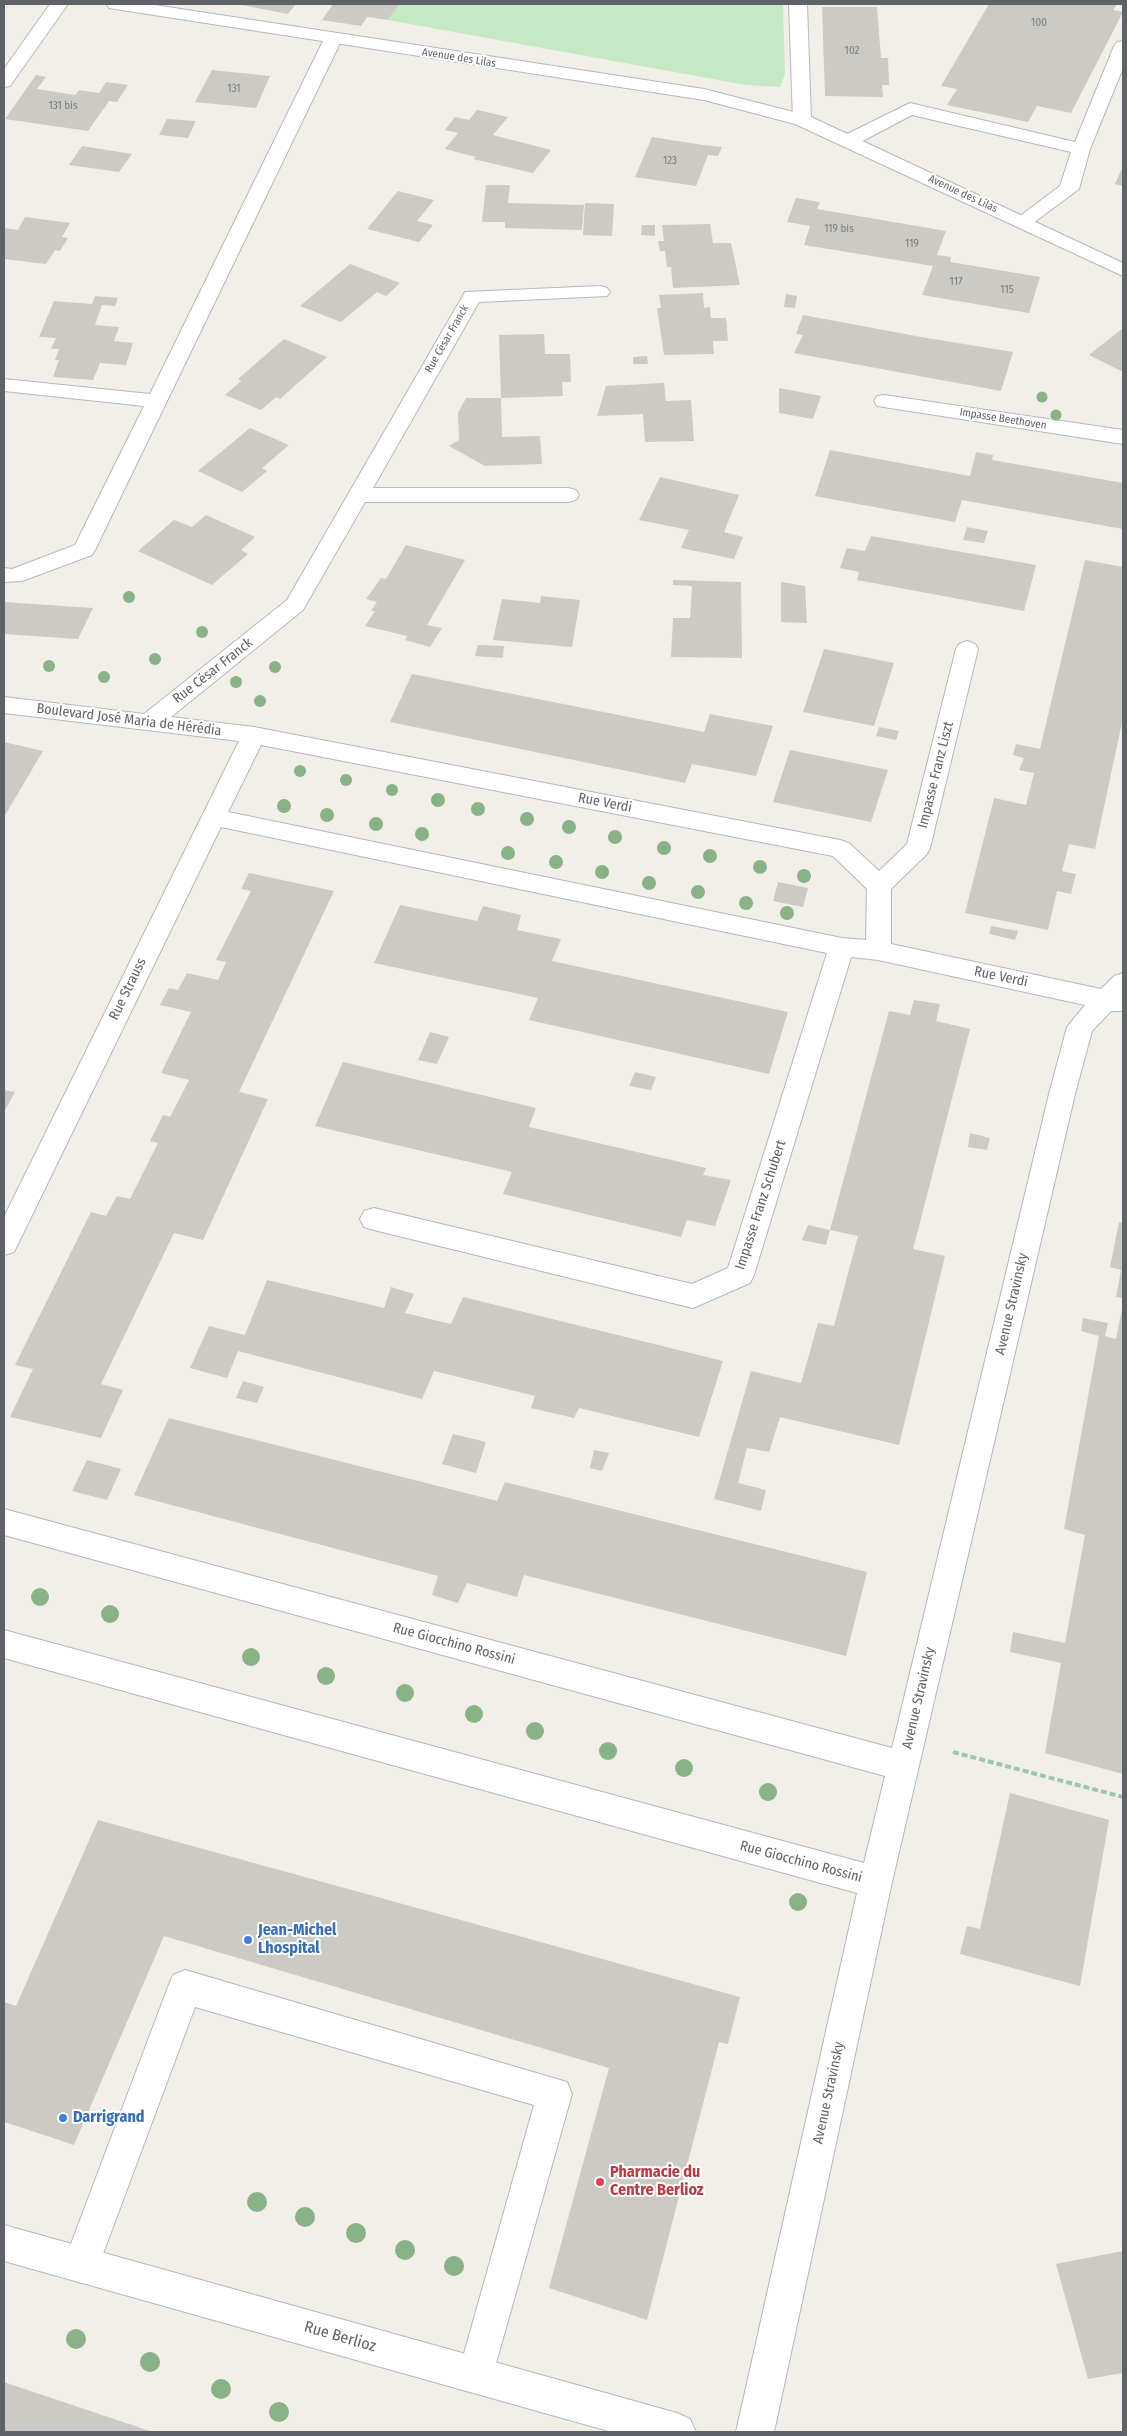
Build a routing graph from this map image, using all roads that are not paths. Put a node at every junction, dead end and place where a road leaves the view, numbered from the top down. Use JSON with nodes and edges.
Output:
{"nodes":[{"id":1,"x":59,"y":4,"type":"edge"},
{"id":2,"x":115,"y":4,"type":"edge"},
{"id":3,"x":798,"y":4,"type":"edge"},
{"id":4,"x":333,"y":39,"type":"junction"},
{"id":5,"x":1123,"y":46,"type":"edge"},
{"id":6,"x":4,"y":82,"type":"edge"},
{"id":7,"x":802,"y":120,"type":"junction"},
{"id":8,"x":848,"y":141,"type":"junction"},
{"id":9,"x":1081,"y":149,"type":"junction"},
{"id":10,"x":1022,"y":222,"type":"junction"},
{"id":11,"x":1123,"y":270,"type":"edge"},
{"id":12,"x":600,"y":292,"type":"dead end"},
{"id":13,"x":4,"y":385,"type":"edge"},
{"id":14,"x":155,"y":401,"type":"junction"},
{"id":15,"x":884,"y":401,"type":"dead end"},
{"id":16,"x":1123,"y":437,"type":"edge"},
{"id":17,"x":359,"y":495,"type":"junction"},
{"id":18,"x":568,"y":495,"type":"dead end"},
{"id":19,"x":4,"y":575,"type":"edge"},
{"id":20,"x":967,"y":649,"type":"dead end"},
{"id":21,"x":4,"y":705,"type":"edge"},
{"id":22,"x":149,"y":722,"type":"junction"},
{"id":23,"x":254,"y":735,"type":"junction"},
{"id":24,"x":212,"y":817,"type":"junction"},
{"id":25,"x":879,"y":886,"type":"junction"},
{"id":26,"x":842,"y":946,"type":"junction"},
{"id":27,"x":878,"y":951,"type":"junction"},
{"id":28,"x":1117,"y":996,"type":"edge"},
{"id":29,"x":374,"y":1218,"type":"dead end"},
{"id":30,"x":4,"y":1244,"type":"edge"},
{"id":31,"x":4,"y":1522,"type":"edge"},
{"id":32,"x":4,"y":1644,"type":"edge"},
{"id":33,"x":906,"y":1753,"type":"junction"},
{"id":34,"x":876,"y":1882,"type":"junction"},
{"id":35,"x":4,"y":2243,"type":"edge"},
{"id":36,"x":81,"y":2265,"type":"junction"},
{"id":37,"x":476,"y":2375,"type":"junction"},
{"id":38,"x":677,"y":2432,"type":"edge"},
{"id":39,"x":755,"y":2432,"type":"edge"}],
"edges":[{"from":1,"to":6,"type":"street"},
{"from":2,"to":4,"type":"street","name":"Avenue des Lilas"},
{"from":3,"to":7,"type":"street"},
{"from":4,"to":7,"type":"street","name":"Avenue des Lilas"},
{"from":4,"to":14,"type":"street"},
{"from":5,"to":9,"type":"street"},
{"from":7,"to":8,"type":"street","name":"Avenue des Lilas"},
{"from":8,"to":9,"type":"street"},
{"from":8,"to":10,"type":"street","name":"Avenue des Lilas"},
{"from":9,"to":10,"type":"street"},
{"from":10,"to":11,"type":"street","name":"Avenue des Lilas"},
{"from":12,"to":17,"type":"street","name":"Rue César Franck"},
{"from":13,"to":14,"type":"street"},
{"from":14,"to":19,"type":"street"},
{"from":15,"to":16,"type":"street","name":"Impasse Beethoven"},
{"from":17,"to":18,"type":"street"},
{"from":17,"to":22,"type":"street","name":"Rue César Franck"},
{"from":20,"to":25,"type":"street","name":"Impasse Franz Liszt"},
{"from":21,"to":22,"type":"street","name":"Boulevard José Maria de Hérédia"},
{"from":22,"to":23,"type":"street","name":"Boulevard José Maria de Hérédia"},
{"from":23,"to":24,"type":"street","name":"Rue Strauss"},
{"from":23,"to":25,"type":"street","name":"Rue Verdi"},
{"from":24,"to":26,"type":"street","name":"Rue Verdi"},
{"from":24,"to":30,"type":"street","name":"Rue Strauss"},
{"from":25,"to":27,"type":"street"},
{"from":26,"to":27,"type":"street","name":"Rue Verdi"},
{"from":26,"to":29,"type":"street","name":"Impasse Franz Schubert"},
{"from":27,"to":28,"type":"street","name":"Rue Verdi"},
{"from":28,"to":33,"type":"street","name":"Avenue Stravinsky"},
{"from":31,"to":33,"type":"street","name":"Rue Giocchino Rossini"},
{"from":32,"to":34,"type":"street","name":"Rue Giocchino Rossini"},
{"from":33,"to":34,"type":"street","name":"Avenue Stravinsky"},
{"from":34,"to":39,"type":"street","name":"Avenue Stravinsky"},
{"from":35,"to":36,"type":"street","name":"Rue Berlioz"},
{"from":36,"to":37,"type":"street","name":"Rue Berlioz"},
{"from":36,"to":37,"type":"street"},
{"from":37,"to":38,"type":"street","name":"Rue Berlioz"}]}
